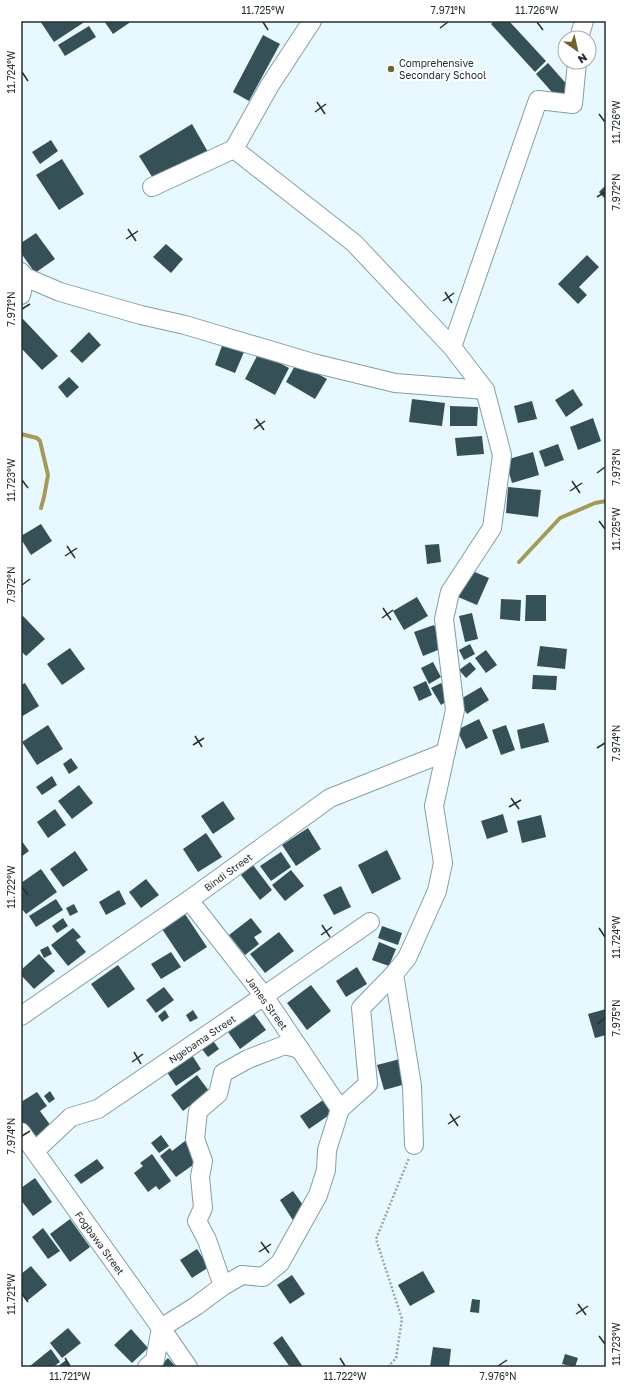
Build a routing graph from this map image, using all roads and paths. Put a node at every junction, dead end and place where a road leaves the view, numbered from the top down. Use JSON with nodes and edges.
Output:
{"nodes":[{"id":1,"x":312,"y":21,"type":"edge"},
{"id":2,"x":576,"y":70,"type":"edge"},
{"id":3,"x":234,"y":150,"type":"junction"},
{"id":4,"x":152,"y":187,"type":"dead end"},
{"id":5,"x":23,"y":274,"type":"edge"},
{"id":6,"x":21,"y":295,"type":"edge"},
{"id":7,"x":452,"y":347,"type":"junction"},
{"id":8,"x":485,"y":390,"type":"junction"},
{"id":9,"x":446,"y":752,"type":"junction"},
{"id":10,"x":189,"y":900,"type":"junction"},
{"id":11,"x":370,"y":922,"type":"dead end"},
{"id":12,"x":394,"y":974,"type":"junction"},
{"id":13,"x":264,"y":996,"type":"junction"},
{"id":14,"x":21,"y":1016,"type":"edge"},
{"id":15,"x":300,"y":1049,"type":"junction"},
{"id":16,"x":340,"y":1109,"type":"junction"},
{"id":17,"x":21,"y":1132,"type":"edge"},
{"id":18,"x":414,"y":1144,"type":"joint"},
{"id":19,"x":35,"y":1151,"type":"junction"},
{"id":20,"x":223,"y":1286,"type":"junction"},
{"id":21,"x":161,"y":1328,"type":"junction"},
{"id":22,"x":151,"y":1364,"type":"edge"},
{"id":23,"x":188,"y":1367,"type":"edge"},
{"id":24,"x":388,"y":1367,"type":"edge"}],
"edges":[{"from":1,"to":3,"type":"street"},
{"from":2,"to":7,"type":"street"},
{"from":3,"to":4,"type":"street"},
{"from":3,"to":7,"type":"street"},
{"from":5,"to":6,"type":"street"},
{"from":5,"to":8,"type":"street"},
{"from":7,"to":8,"type":"street"},
{"from":8,"to":9,"type":"street"},
{"from":9,"to":10,"type":"street","name":"Bindi Street"},
{"from":9,"to":12,"type":"street"},
{"from":10,"to":13,"type":"street","name":"James Street"},
{"from":10,"to":14,"type":"street","name":"Bindi Street"},
{"from":11,"to":13,"type":"street","name":"Ngebama Street"},
{"from":12,"to":16,"type":"street"},
{"from":12,"to":18,"type":"street"},
{"from":13,"to":15,"type":"street","name":"James Street"},
{"from":13,"to":19,"type":"street","name":"Ngebama Street"},
{"from":15,"to":16,"type":"street","name":"James Street"},
{"from":15,"to":20,"type":"street"},
{"from":16,"to":20,"type":"street"},
{"from":17,"to":19,"type":"street","name":"Fogbawa Street"},
{"from":18,"to":24,"type":"path"},
{"from":19,"to":21,"type":"street","name":"Fogbawa Street"},
{"from":20,"to":21,"type":"street"},
{"from":21,"to":22,"type":"street"},
{"from":21,"to":23,"type":"street","name":"Fogbawa Street"}]}
